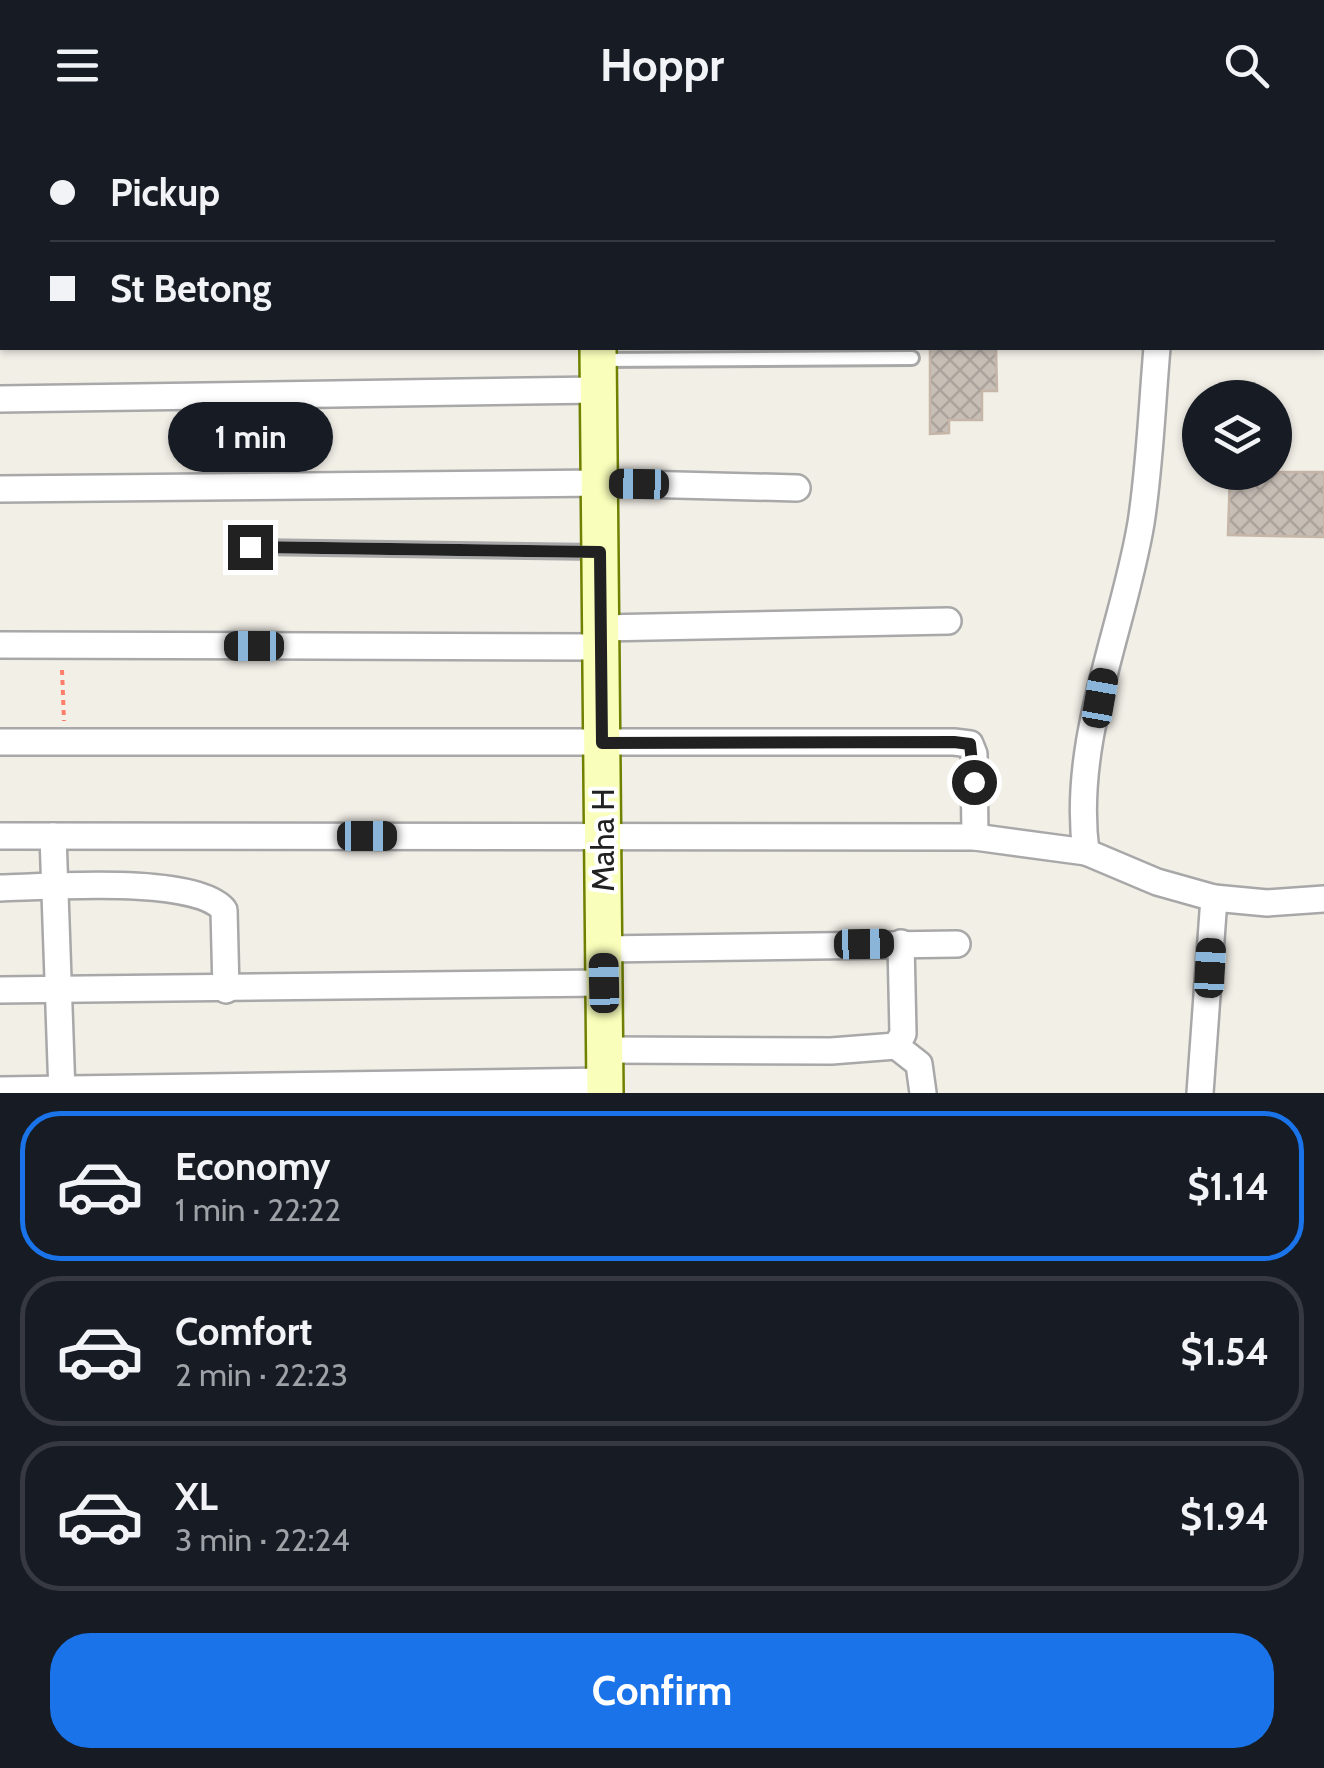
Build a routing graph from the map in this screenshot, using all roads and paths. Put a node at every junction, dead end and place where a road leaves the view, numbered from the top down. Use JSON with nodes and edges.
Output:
{"nodes":[{"id":1,"x":1158,"y":350,"type":"edge"},
{"id":2,"x":912,"y":358,"type":"dead end"},
{"id":3,"x":598,"y":366,"type":"edge"},
{"id":4,"x":0,"y":399,"type":"edge"},
{"id":5,"x":599,"y":483,"type":"junction"},
{"id":6,"x":797,"y":488,"type":"dead end"},
{"id":7,"x":0,"y":489,"type":"edge"},
{"id":8,"x":250,"y":547,"type":"dead end"},
{"id":9,"x":600,"y":552,"type":"junction"},
{"id":10,"x":948,"y":622,"type":"dead end"},
{"id":11,"x":600,"y":638,"type":"junction"},
{"id":12,"x":0,"y":646,"type":"edge"},
{"id":13,"x":61,"y":646,"type":"junction"},
{"id":14,"x":65,"y":741,"type":"junction"},
{"id":15,"x":0,"y":742,"type":"edge"},
{"id":16,"x":602,"y":743,"type":"junction"},
{"id":17,"x":0,"y":836,"type":"edge"},
{"id":18,"x":53,"y":836,"type":"junction"},
{"id":19,"x":602,"y":836,"type":"junction"},
{"id":20,"x":975,"y":837,"type":"junction"},
{"id":21,"x":1086,"y":852,"type":"junction"},
{"id":22,"x":56,"y":887,"type":"junction"},
{"id":23,"x":0,"y":888,"type":"edge"},
{"id":24,"x":1214,"y":898,"type":"junction"},
{"id":25,"x":1324,"y":899,"type":"edge"},
{"id":26,"x":901,"y":944,"type":"junction"},
{"id":27,"x":957,"y":944,"type":"dead end"},
{"id":28,"x":604,"y":966,"type":"junction"},
{"id":29,"x":0,"y":990,"type":"edge"},
{"id":30,"x":59,"y":990,"type":"junction"},
{"id":31,"x":226,"y":990,"type":"junction"},
{"id":32,"x":896,"y":1046,"type":"junction"},
{"id":33,"x":605,"y":1074,"type":"edge"},
{"id":34,"x":0,"y":1090,"type":"edge"},
{"id":35,"x":62,"y":1092,"type":"edge"},
{"id":36,"x":923,"y":1093,"type":"edge"},
{"id":37,"x":1200,"y":1093,"type":"edge"}],
"edges":[{"from":1,"to":21,"type":"street"},
{"from":2,"to":3,"type":"lane"},
{"from":3,"to":4,"type":"street"},
{"from":3,"to":5,"type":"street","name":"Maha H"},
{"from":5,"to":6,"type":"street"},
{"from":5,"to":7,"type":"street"},
{"from":5,"to":9,"type":"street","name":"Maha H"},
{"from":8,"to":9,"type":"lane"},
{"from":9,"to":11,"type":"street","name":"Maha H"},
{"from":10,"to":11,"type":"street"},
{"from":11,"to":13,"type":"street"},
{"from":11,"to":16,"type":"street","name":"Maha H"},
{"from":12,"to":13,"type":"street"},
{"from":13,"to":14,"type":"path"},
{"from":14,"to":15,"type":"street"},
{"from":14,"to":16,"type":"street"},
{"from":16,"to":19,"type":"street","name":"Maha H"},
{"from":16,"to":20,"type":"street"},
{"from":17,"to":18,"type":"street"},
{"from":18,"to":19,"type":"street"},
{"from":18,"to":22,"type":"street"},
{"from":19,"to":20,"type":"street"},
{"from":19,"to":28,"type":"street","name":"Maha H"},
{"from":20,"to":21,"type":"street"},
{"from":21,"to":24,"type":"street"},
{"from":22,"to":23,"type":"street"},
{"from":22,"to":30,"type":"street"},
{"from":22,"to":31,"type":"street"},
{"from":24,"to":25,"type":"street"},
{"from":24,"to":37,"type":"street"},
{"from":26,"to":27,"type":"street"},
{"from":26,"to":28,"type":"street"},
{"from":26,"to":32,"type":"street"},
{"from":28,"to":31,"type":"street"},
{"from":28,"to":33,"type":"street","name":"Maha H"},
{"from":29,"to":30,"type":"street"},
{"from":30,"to":31,"type":"street"},
{"from":30,"to":35,"type":"street"},
{"from":32,"to":33,"type":"street"},
{"from":32,"to":36,"type":"street"},
{"from":33,"to":35,"type":"street"},
{"from":34,"to":35,"type":"street"}]}
